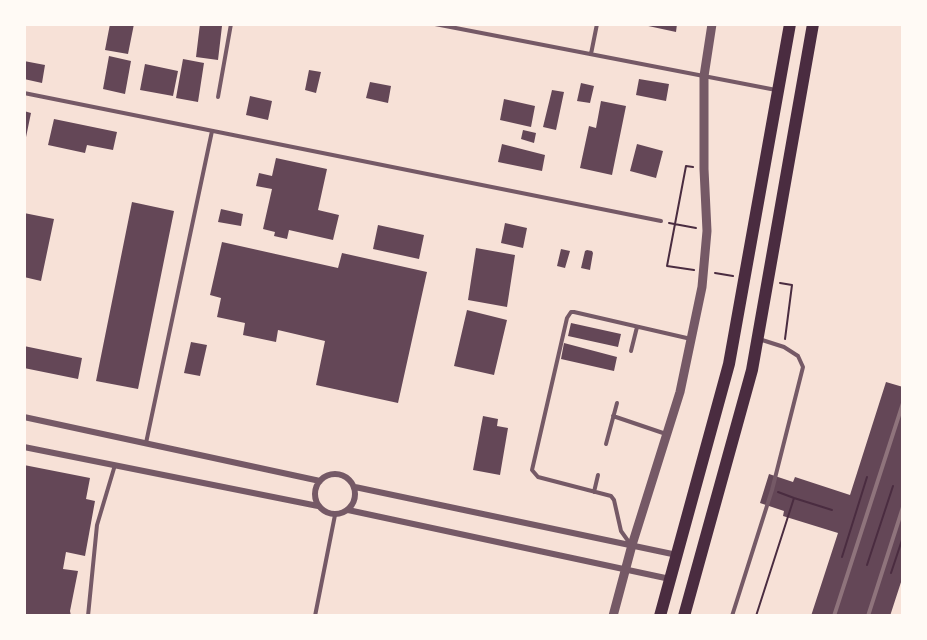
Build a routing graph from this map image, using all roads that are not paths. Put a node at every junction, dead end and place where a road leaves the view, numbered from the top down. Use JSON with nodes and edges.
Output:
{"nodes":[{"id":1,"x":231,"y":24,"type":"edge"},
{"id":2,"x":435,"y":24,"type":"edge"},
{"id":3,"x":597,"y":24,"type":"edge"},
{"id":4,"x":712,"y":24,"type":"edge"},
{"id":5,"x":790,"y":24,"type":"edge"},
{"id":6,"x":813,"y":24,"type":"edge"},
{"id":7,"x":591,"y":54,"type":"junction"},
{"id":8,"x":704,"y":76,"type":"junction"},
{"id":9,"x":779,"y":91,"type":"junction"},
{"id":10,"x":24,"y":93,"type":"edge"},
{"id":11,"x":218,"y":97,"type":"dead end"},
{"id":12,"x":212,"y":131,"type":"junction"},
{"id":13,"x":661,"y":221,"type":"road end"},
{"id":14,"x":637,"y":327,"type":"junction"},
{"id":15,"x":758,"y":339,"type":"junction"},
{"id":16,"x":691,"y":340,"type":"junction"},
{"id":17,"x":631,"y":351,"type":"dead end"},
{"id":18,"x":617,"y":403,"type":"dead end"},
{"id":19,"x":613,"y":416,"type":"junction"},
{"id":20,"x":24,"y":417,"type":"edge"},
{"id":21,"x":667,"y":434,"type":"junction"},
{"id":22,"x":146,"y":443,"type":"junction"},
{"id":23,"x":606,"y":444,"type":"dead end"},
{"id":24,"x":24,"y":447,"type":"edge"},
{"id":25,"x":115,"y":465,"type":"junction"},
{"id":26,"x":598,"y":475,"type":"dead end"},
{"id":27,"x":320,"y":481,"type":"junction"},
{"id":28,"x":355,"y":487,"type":"junction"},
{"id":29,"x":594,"y":492,"type":"junction"},
{"id":30,"x":318,"y":506,"type":"junction"},
{"id":31,"x":348,"y":510,"type":"junction"},
{"id":32,"x":334,"y":515,"type":"junction"},
{"id":33,"x":632,"y":545,"type":"junction"},
{"id":34,"x":677,"y":555,"type":"junction"},
{"id":35,"x":625,"y":569,"type":"junction"},
{"id":36,"x":670,"y":579,"type":"junction"},
{"id":37,"x":88,"y":616,"type":"edge"},
{"id":38,"x":315,"y":616,"type":"edge"},
{"id":39,"x":613,"y":616,"type":"edge"},
{"id":40,"x":660,"y":616,"type":"edge"},
{"id":41,"x":684,"y":616,"type":"edge"},
{"id":42,"x":732,"y":616,"type":"edge"}],
"edges":[{"from":1,"to":11,"type":"lane"},
{"from":2,"to":7,"type":"lane"},
{"from":3,"to":7,"type":"lane"},
{"from":4,"to":8,"type":"street"},
{"from":5,"to":9,"type":"main road"},
{"from":6,"to":15,"type":"main road"},
{"from":7,"to":8,"type":"lane"},
{"from":8,"to":9,"type":"lane"},
{"from":8,"to":16,"type":"street"},
{"from":9,"to":34,"type":"main road"},
{"from":10,"to":12,"type":"lane"},
{"from":12,"to":13,"type":"lane"},
{"from":12,"to":22,"type":"lane"},
{"from":14,"to":16,"type":"lane"},
{"from":14,"to":17,"type":"lane"},
{"from":14,"to":29,"type":"lane"},
{"from":15,"to":41,"type":"main road"},
{"from":15,"to":42,"type":"lane"},
{"from":16,"to":21,"type":"street"},
{"from":18,"to":19,"type":"lane"},
{"from":19,"to":21,"type":"lane"},
{"from":19,"to":23,"type":"lane"},
{"from":20,"to":22,"type":"street"},
{"from":21,"to":33,"type":"street"},
{"from":22,"to":27,"type":"street"},
{"from":24,"to":25,"type":"street"},
{"from":25,"to":30,"type":"street"},
{"from":25,"to":37,"type":"lane"},
{"from":26,"to":29,"type":"lane"},
{"from":27,"to":28,"type":"street"},
{"from":27,"to":30,"type":"street"},
{"from":28,"to":31,"type":"street"},
{"from":28,"to":33,"type":"street"},
{"from":29,"to":33,"type":"lane"},
{"from":30,"to":32,"type":"street"},
{"from":31,"to":32,"type":"street"},
{"from":31,"to":35,"type":"street"},
{"from":32,"to":38,"type":"lane"},
{"from":33,"to":34,"type":"street"},
{"from":33,"to":35,"type":"street"},
{"from":34,"to":36,"type":"main road"},
{"from":35,"to":36,"type":"street"},
{"from":35,"to":39,"type":"street"},
{"from":36,"to":40,"type":"main road"}]}
